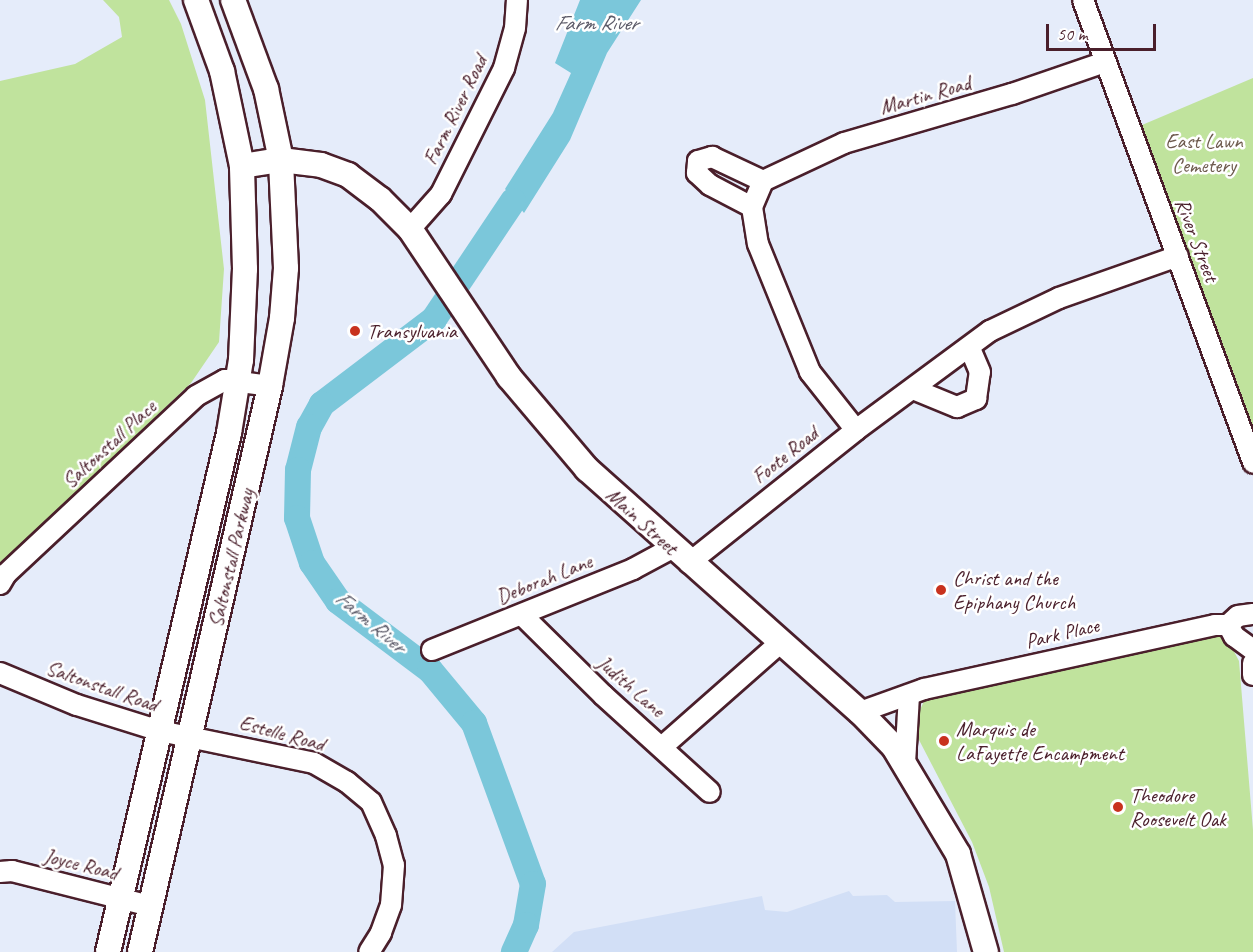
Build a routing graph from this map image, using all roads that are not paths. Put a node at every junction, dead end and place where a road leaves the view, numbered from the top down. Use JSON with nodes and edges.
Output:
{"nodes":[{"id":1,"x":196,"y":0,"type":"edge"},
{"id":2,"x":233,"y":0,"type":"edge"},
{"id":3,"x":517,"y":0,"type":"edge"},
{"id":4,"x":1083,"y":0,"type":"edge"},
{"id":5,"x":1105,"y":62,"type":"junction"},
{"id":6,"x":281,"y":160,"type":"junction"},
{"id":7,"x":242,"y":166,"type":"junction"},
{"id":8,"x":763,"y":181,"type":"junction"},
{"id":9,"x":752,"y":207,"type":"junction"},
{"id":10,"x":410,"y":229,"type":"junction"},
{"id":11,"x":1178,"y":256,"type":"junction"},
{"id":12,"x":244,"y":314,"type":"junction"},
{"id":13,"x":282,"y":318,"type":"junction"},
{"id":14,"x":970,"y":348,"type":"junction"},
{"id":15,"x":238,"y":381,"type":"junction"},
{"id":16,"x":270,"y":386,"type":"junction"},
{"id":17,"x":913,"y":389,"type":"junction"},
{"id":18,"x":856,"y":430,"type":"junction"},
{"id":19,"x":1253,"y":463,"type":"edge"},
{"id":20,"x":681,"y":555,"type":"junction"},
{"id":21,"x":0,"y":584,"type":"edge"},
{"id":22,"x":1253,"y":614,"type":"edge"},
{"id":23,"x":522,"y":615,"type":"junction"},
{"id":24,"x":1228,"y":625,"type":"junction"},
{"id":25,"x":781,"y":642,"type":"junction"},
{"id":26,"x":432,"y":650,"type":"dead end"},
{"id":27,"x":1253,"y":650,"type":"edge"},
{"id":28,"x":1253,"y":663,"type":"edge"},
{"id":29,"x":0,"y":673,"type":"edge"},
{"id":30,"x":1253,"y":675,"type":"edge"},
{"id":31,"x":909,"y":695,"type":"junction"},
{"id":32,"x":860,"y":712,"type":"junction"},
{"id":33,"x":160,"y":731,"type":"junction"},
{"id":34,"x":191,"y":735,"type":"junction"},
{"id":35,"x":663,"y":746,"type":"junction"},
{"id":36,"x":905,"y":763,"type":"junction"},
{"id":37,"x":710,"y":792,"type":"dead end"},
{"id":38,"x":0,"y":872,"type":"edge"},
{"id":39,"x":118,"y":898,"type":"junction"},
{"id":40,"x":150,"y":906,"type":"junction"},
{"id":41,"x":985,"y":947,"type":"edge"},
{"id":42,"x":108,"y":952,"type":"edge"},
{"id":43,"x":140,"y":952,"type":"edge"},
{"id":44,"x":369,"y":952,"type":"edge"}],
"edges":[{"from":1,"to":7,"type":"main road","name":"Saltonstall Parkway"},
{"from":2,"to":6,"type":"main road","name":"Saltonstall Parkway"},
{"from":3,"to":10,"type":"street","name":"Farm River Road"},
{"from":4,"to":5,"type":"street","name":"River Street"},
{"from":5,"to":8,"type":"street","name":"Martin Road"},
{"from":5,"to":11,"type":"street","name":"River Street"},
{"from":6,"to":7,"type":"main road","name":"Main Street"},
{"from":6,"to":10,"type":"main road","name":"Main Street"},
{"from":6,"to":13,"type":"main road","name":"Saltonstall Parkway"},
{"from":7,"to":12,"type":"main road","name":"Saltonstall Parkway"},
{"from":8,"to":9,"type":"street"},
{"from":8,"to":9,"type":"street"},
{"from":9,"to":18,"type":"street"},
{"from":10,"to":20,"type":"main road","name":"Main Street"},
{"from":11,"to":14,"type":"street","name":"Foote Road"},
{"from":11,"to":19,"type":"street","name":"River Street"},
{"from":12,"to":13,"type":"main road"},
{"from":12,"to":15,"type":"main road","name":"Saltonstall Parkway"},
{"from":13,"to":16,"type":"main road","name":"Saltonstall Parkway"},
{"from":14,"to":17,"type":"street","name":"Foote Road"},
{"from":14,"to":17,"type":"street"},
{"from":15,"to":16,"type":"street","name":"Saltonstall Place"},
{"from":15,"to":21,"type":"street","name":"Saltonstall Place"},
{"from":15,"to":33,"type":"main road","name":"Saltonstall Parkway"},
{"from":16,"to":34,"type":"main road","name":"Saltonstall Parkway"},
{"from":17,"to":18,"type":"street","name":"Foote Road"},
{"from":18,"to":20,"type":"street","name":"Foote Road"},
{"from":20,"to":23,"type":"street","name":"Deborah Lane"},
{"from":20,"to":25,"type":"main road","name":"Main Street"},
{"from":22,"to":24,"type":"street","name":"Park Place"},
{"from":23,"to":26,"type":"street","name":"Deborah Lane"},
{"from":23,"to":35,"type":"street","name":"Judith Lane"},
{"from":24,"to":27,"type":"street"},
{"from":24,"to":31,"type":"street","name":"Park Place"},
{"from":25,"to":32,"type":"main road","name":"Main Street"},
{"from":25,"to":35,"type":"street"},
{"from":28,"to":30,"type":"street"},
{"from":29,"to":33,"type":"street","name":"Saltonstall Road"},
{"from":31,"to":32,"type":"street","name":"Park Place"},
{"from":31,"to":36,"type":"street"},
{"from":32,"to":36,"type":"main road","name":"Main Street"},
{"from":33,"to":34,"type":"street","name":"Saltonstall Road"},
{"from":33,"to":39,"type":"main road","name":"Saltonstall Parkway"},
{"from":34,"to":40,"type":"main road","name":"Saltonstall Parkway"},
{"from":34,"to":44,"type":"street","name":"Estelle Road"},
{"from":35,"to":37,"type":"street","name":"Judith Lane"},
{"from":36,"to":41,"type":"main road","name":"Main Street"},
{"from":38,"to":39,"type":"street","name":"Joyce Road"},
{"from":39,"to":40,"type":"street","name":"Joyce Road"},
{"from":39,"to":42,"type":"main road","name":"Saltonstall Parkway"},
{"from":40,"to":43,"type":"main road","name":"Saltonstall Parkway"}]}
